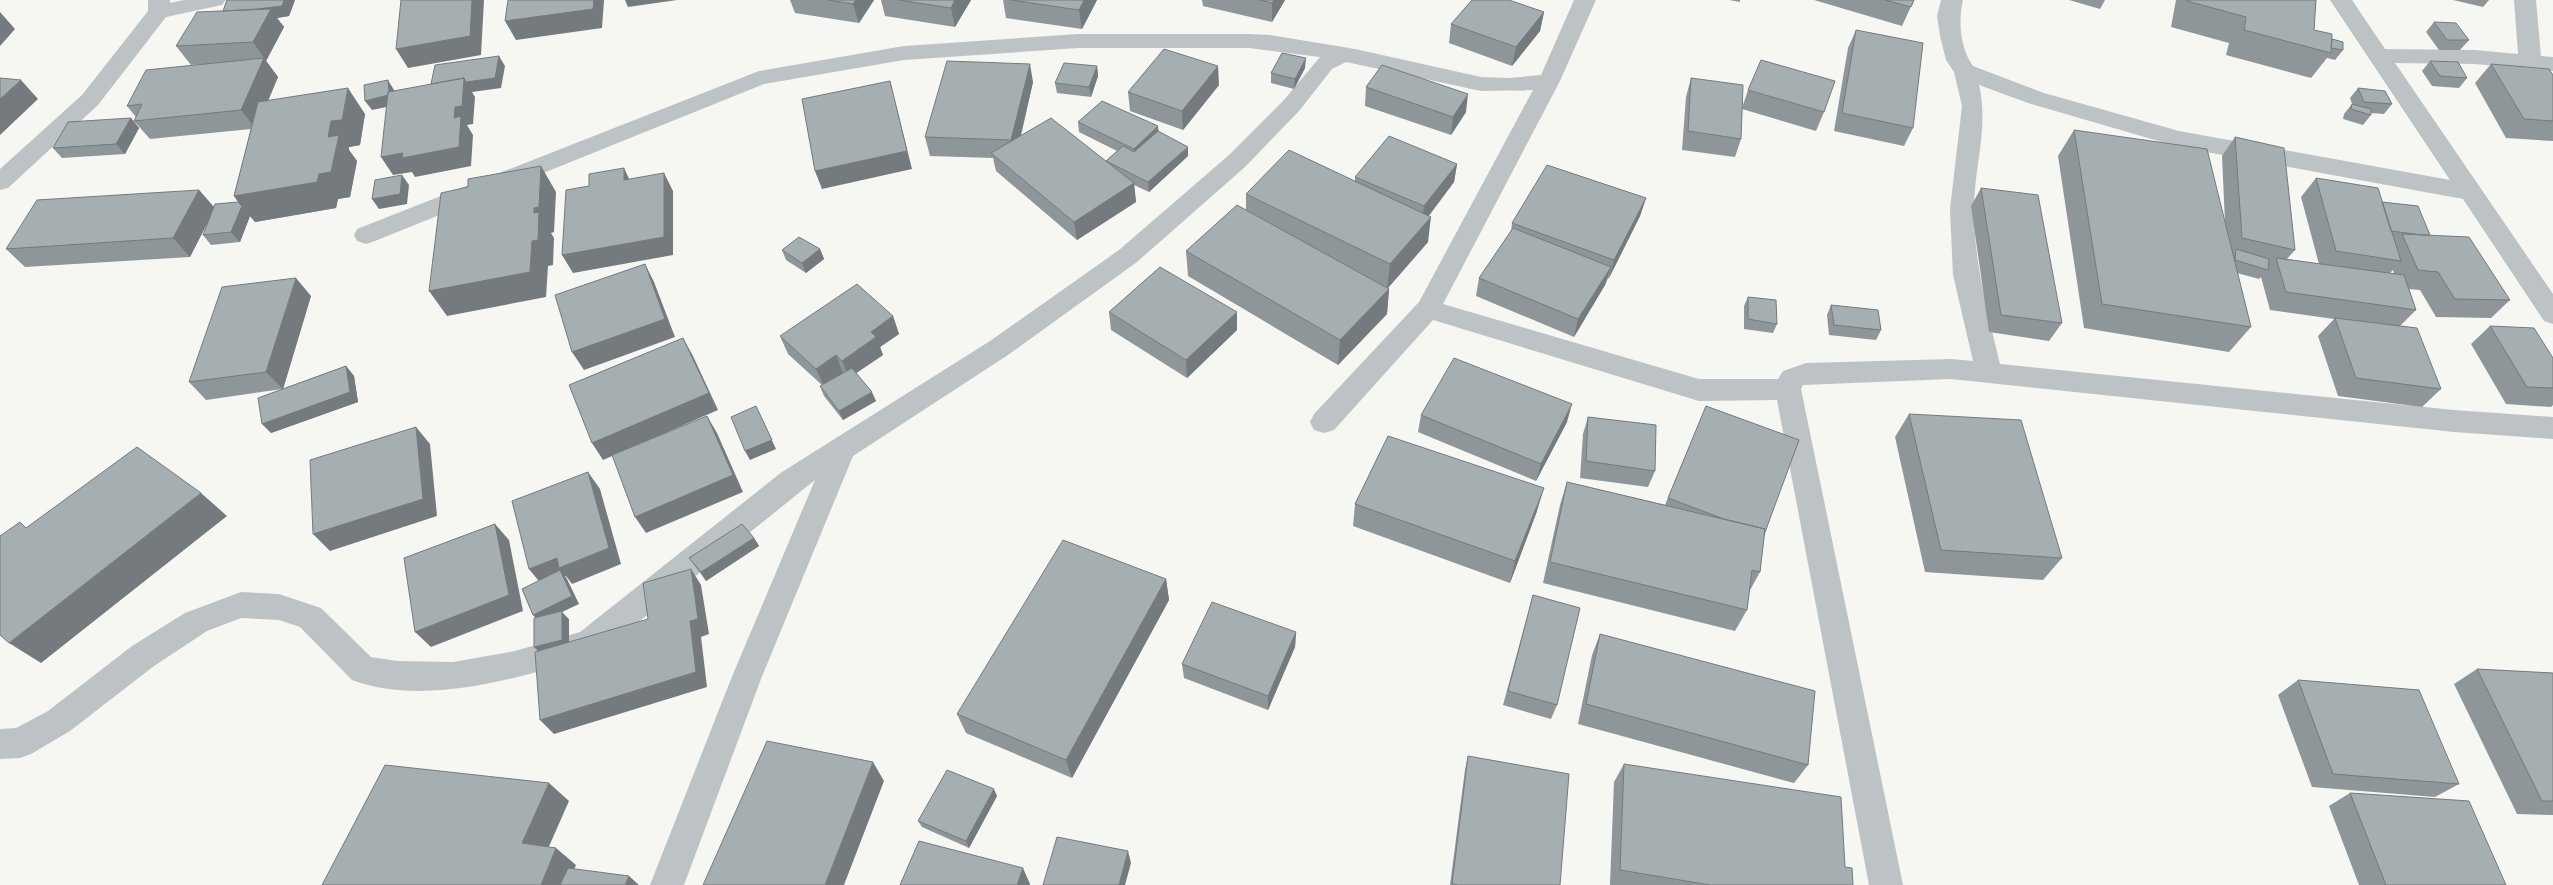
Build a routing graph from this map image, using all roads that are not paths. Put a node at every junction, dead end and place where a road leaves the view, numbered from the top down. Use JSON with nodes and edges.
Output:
{"nodes":[{"id":1,"x":215,"y":0,"type":"edge"},
{"id":2,"x":1585,"y":0,"type":"edge"},
{"id":3,"x":1952,"y":0,"type":"edge"},
{"id":4,"x":2341,"y":0,"type":"edge"},
{"id":5,"x":2525,"y":0,"type":"edge"},
{"id":6,"x":159,"y":6,"type":"edge"},
{"id":7,"x":1344,"y":54,"type":"junction"},
{"id":8,"x":2379,"y":56,"type":"junction"},
{"id":9,"x":2530,"y":61,"type":"junction"},
{"id":10,"x":2553,"y":64,"type":"edge"},
{"id":11,"x":1965,"y":71,"type":"junction"},
{"id":12,"x":1550,"y":81,"type":"junction"},
{"id":13,"x":0,"y":182,"type":"edge"},
{"id":14,"x":2471,"y":192,"type":"junction"},
{"id":15,"x":366,"y":235,"type":"dead end"},
{"id":16,"x":1428,"y":309,"type":"junction"},
{"id":17,"x":2553,"y":314,"type":"edge"},
{"id":18,"x":1990,"y":372,"type":"junction"},
{"id":19,"x":1788,"y":389,"type":"junction"},
{"id":20,"x":1324,"y":422,"type":"dead end"},
{"id":21,"x":2553,"y":428,"type":"edge"},
{"id":22,"x":841,"y":450,"type":"junction"},
{"id":23,"x":0,"y":744,"type":"edge"},
{"id":24,"x":667,"y":885,"type":"edge"},
{"id":25,"x":1886,"y":885,"type":"edge"}],
"edges":[{"from":1,"to":6,"type":"street"},
{"from":2,"to":12,"type":"street"},
{"from":3,"to":11,"type":"street"},
{"from":4,"to":8,"type":"street"},
{"from":5,"to":9,"type":"street"},
{"from":6,"to":13,"type":"street"},
{"from":7,"to":12,"type":"street"},
{"from":7,"to":15,"type":"street"},
{"from":7,"to":22,"type":"street"},
{"from":8,"to":9,"type":"street"},
{"from":8,"to":14,"type":"street"},
{"from":9,"to":10,"type":"street"},
{"from":11,"to":14,"type":"street"},
{"from":11,"to":18,"type":"street"},
{"from":12,"to":16,"type":"street"},
{"from":14,"to":17,"type":"street"},
{"from":16,"to":19,"type":"street"},
{"from":16,"to":20,"type":"street"},
{"from":18,"to":19,"type":"street"},
{"from":18,"to":21,"type":"street"},
{"from":19,"to":25,"type":"street"},
{"from":22,"to":23,"type":"street"},
{"from":22,"to":24,"type":"street"}]}
